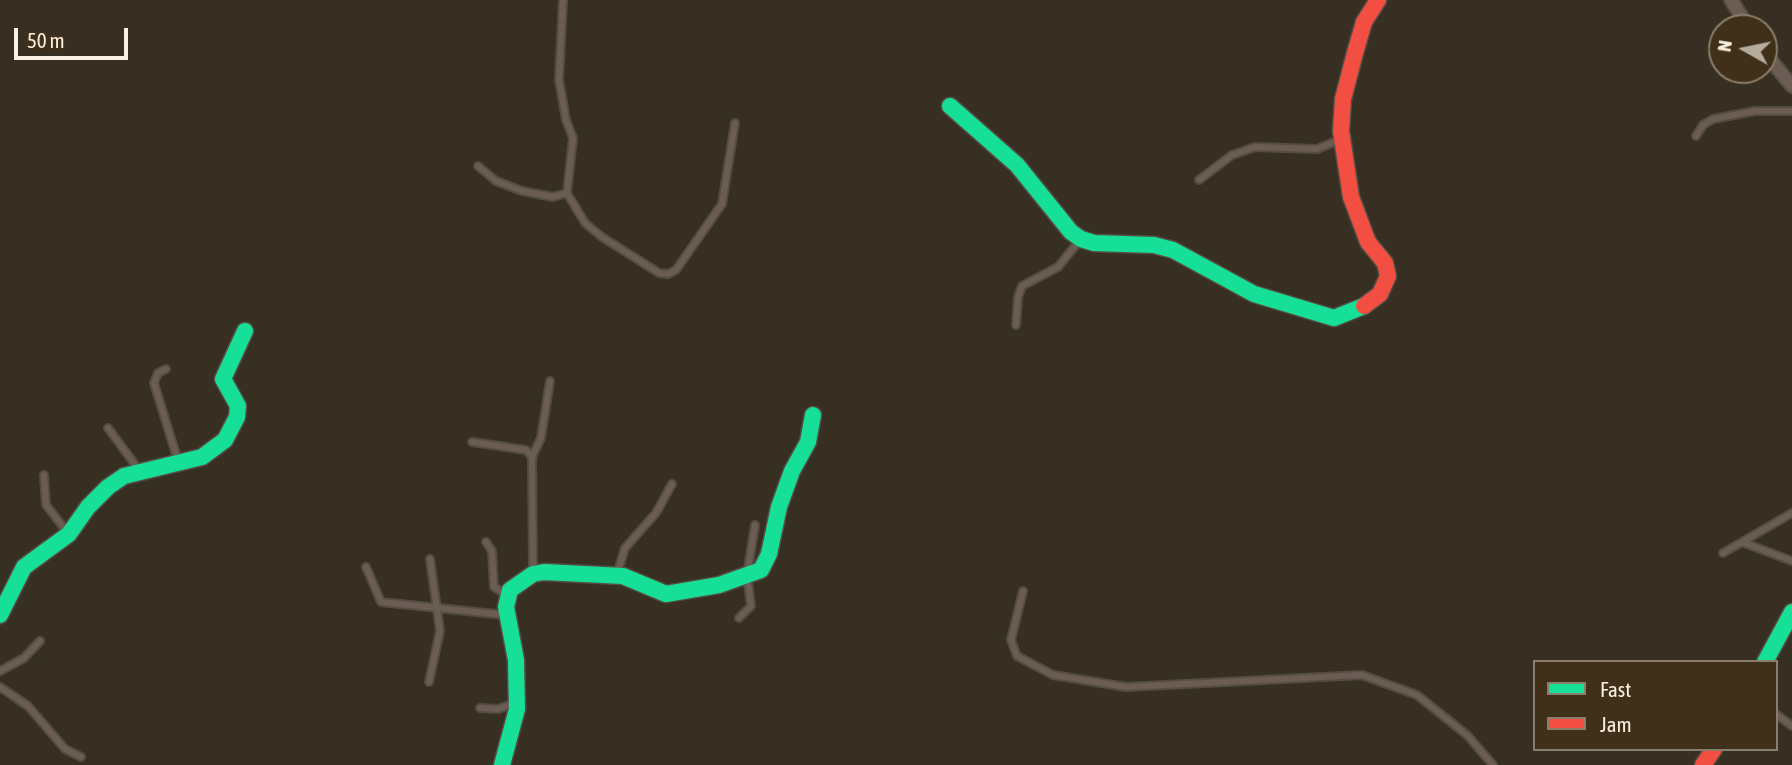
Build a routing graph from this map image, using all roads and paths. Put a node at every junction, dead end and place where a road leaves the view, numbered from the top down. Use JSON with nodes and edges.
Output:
{"nodes":[{"id":1,"x":563,"y":0,"type":"edge"},
{"id":2,"x":1378,"y":0,"type":"edge"},
{"id":3,"x":1778,"y":69,"type":"edge"},
{"id":4,"x":1792,"y":86,"type":"edge"},
{"id":5,"x":950,"y":106,"type":"dead end"},
{"id":6,"x":1792,"y":111,"type":"edge"},
{"id":7,"x":735,"y":123,"type":"dead end"},
{"id":8,"x":1696,"y":136,"type":"dead end"},
{"id":9,"x":1342,"y":139,"type":"junction"},
{"id":10,"x":478,"y":166,"type":"dead end"},
{"id":11,"x":1199,"y":180,"type":"dead end"},
{"id":12,"x":567,"y":194,"type":"junction"},
{"id":13,"x":1081,"y":239,"type":"junction"},
{"id":14,"x":1016,"y":325,"type":"dead end"},
{"id":15,"x":245,"y":331,"type":"dead end"},
{"id":16,"x":166,"y":369,"type":"dead end"},
{"id":17,"x":550,"y":381,"type":"dead end"},
{"id":18,"x":813,"y":415,"type":"dead end"},
{"id":19,"x":108,"y":428,"type":"dead end"},
{"id":20,"x":472,"y":442,"type":"dead end"},
{"id":21,"x":531,"y":457,"type":"junction"},
{"id":22,"x":178,"y":463,"type":"junction"},
{"id":23,"x":140,"y":472,"type":"junction"},
{"id":24,"x":44,"y":475,"type":"dead end"},
{"id":25,"x":672,"y":484,"type":"dead end"},
{"id":26,"x":1792,"y":513,"type":"edge"},
{"id":27,"x":755,"y":525,"type":"dead end"},
{"id":28,"x":69,"y":534,"type":"junction"},
{"id":29,"x":486,"y":542,"type":"dead end"},
{"id":30,"x":1742,"y":542,"type":"junction"},
{"id":31,"x":1723,"y":553,"type":"dead end"},
{"id":32,"x":430,"y":559,"type":"dead end"},
{"id":33,"x":1792,"y":561,"type":"edge"},
{"id":34,"x":366,"y":567,"type":"dead end"},
{"id":35,"x":533,"y":574,"type":"junction"},
{"id":36,"x":747,"y":575,"type":"junction"},
{"id":37,"x":616,"y":576,"type":"junction"},
{"id":38,"x":1023,"y":591,"type":"dead end"},
{"id":39,"x":509,"y":596,"type":"junction"},
{"id":40,"x":437,"y":608,"type":"junction"},
{"id":41,"x":1792,"y":612,"type":"edge"},
{"id":42,"x":0,"y":615,"type":"edge"},
{"id":43,"x":507,"y":615,"type":"junction"},
{"id":44,"x":739,"y":618,"type":"dead end"},
{"id":45,"x":40,"y":641,"type":"dead end"},
{"id":46,"x":1766,"y":660,"type":"edge"},
{"id":47,"x":0,"y":671,"type":"edge"},
{"id":48,"x":429,"y":682,"type":"dead end"},
{"id":49,"x":0,"y":687,"type":"edge"},
{"id":50,"x":517,"y":703,"type":"junction"},
{"id":51,"x":480,"y":708,"type":"dead end"},
{"id":52,"x":81,"y":757,"type":"dead end"},
{"id":53,"x":502,"y":765,"type":"edge"},
{"id":54,"x":1493,"y":765,"type":"edge"}],
"edges":[{"from":1,"to":12,"type":"lane"},
{"from":2,"to":9,"type":"street"},
{"from":3,"to":4,"type":"street"},
{"from":5,"to":13,"type":"street"},
{"from":6,"to":8,"type":"lane"},
{"from":7,"to":12,"type":"lane"},
{"from":9,"to":11,"type":"lane"},
{"from":9,"to":13,"type":"street"},
{"from":10,"to":12,"type":"lane"},
{"from":13,"to":14,"type":"lane"},
{"from":15,"to":22,"type":"street"},
{"from":16,"to":22,"type":"lane"},
{"from":17,"to":21,"type":"lane"},
{"from":18,"to":36,"type":"street"},
{"from":19,"to":23,"type":"lane"},
{"from":20,"to":21,"type":"lane"},
{"from":21,"to":35,"type":"lane"},
{"from":22,"to":23,"type":"street"},
{"from":23,"to":28,"type":"street"},
{"from":24,"to":28,"type":"lane"},
{"from":25,"to":37,"type":"lane"},
{"from":26,"to":30,"type":"lane"},
{"from":27,"to":36,"type":"lane"},
{"from":28,"to":42,"type":"street"},
{"from":29,"to":39,"type":"lane"},
{"from":30,"to":31,"type":"lane"},
{"from":30,"to":33,"type":"lane"},
{"from":32,"to":40,"type":"lane"},
{"from":34,"to":40,"type":"lane"},
{"from":35,"to":37,"type":"street"},
{"from":35,"to":39,"type":"street"},
{"from":36,"to":37,"type":"street"},
{"from":36,"to":44,"type":"lane"},
{"from":38,"to":54,"type":"lane"},
{"from":39,"to":43,"type":"street"},
{"from":40,"to":43,"type":"lane"},
{"from":40,"to":48,"type":"lane"},
{"from":41,"to":46,"type":"street"},
{"from":43,"to":50,"type":"street"},
{"from":45,"to":47,"type":"lane"},
{"from":49,"to":52,"type":"lane"},
{"from":50,"to":51,"type":"lane"},
{"from":50,"to":53,"type":"street"}]}
